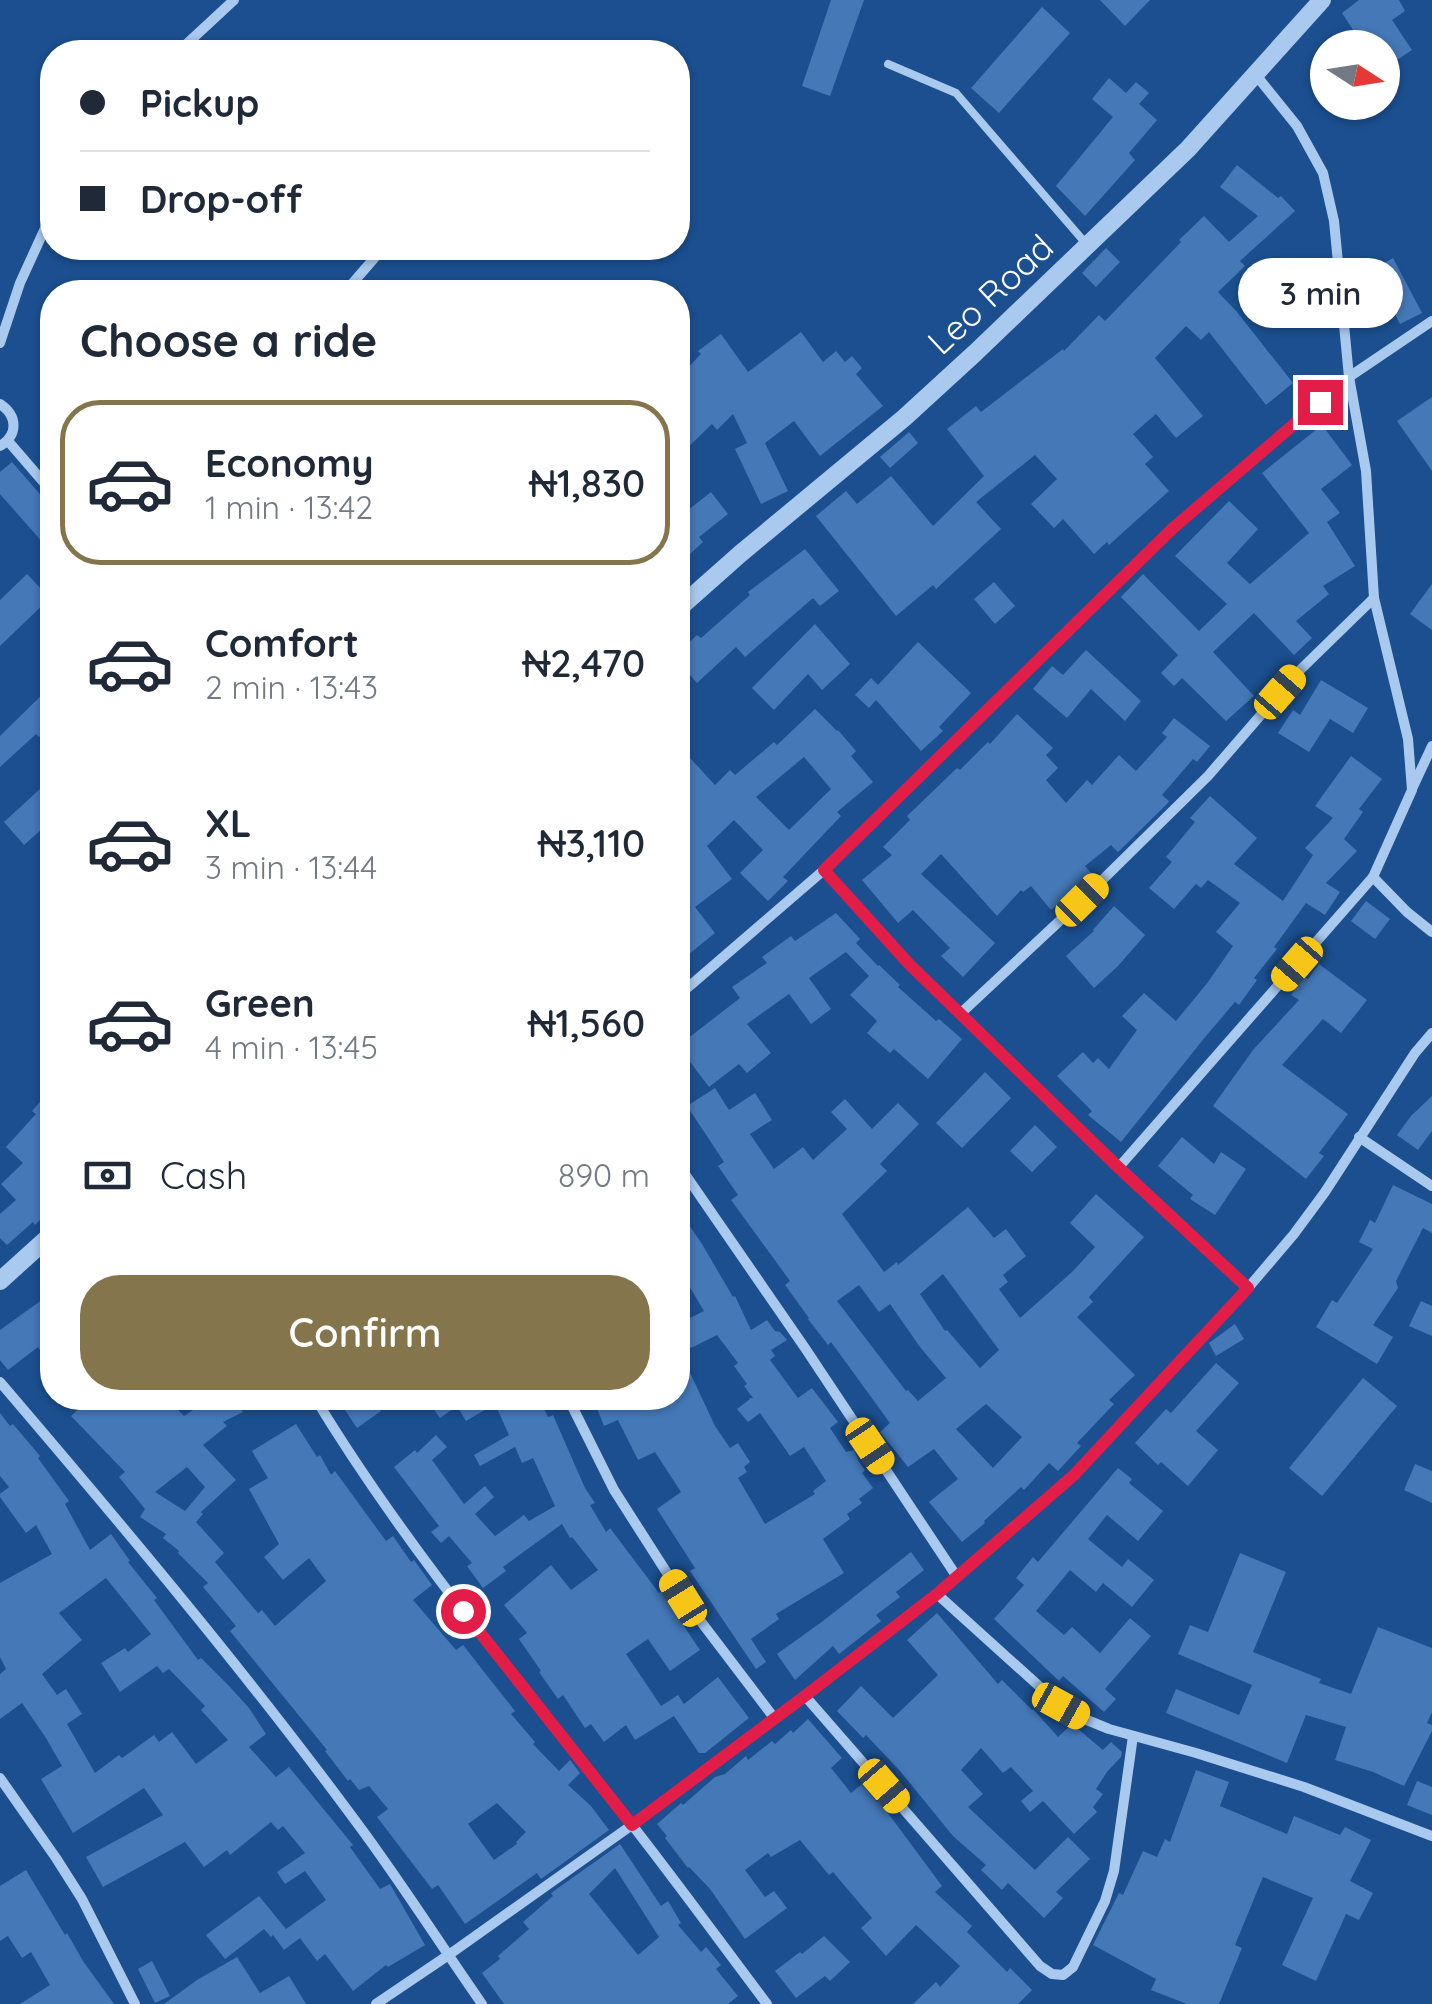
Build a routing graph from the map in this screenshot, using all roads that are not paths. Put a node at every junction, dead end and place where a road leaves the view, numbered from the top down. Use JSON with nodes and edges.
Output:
{"nodes":[{"id":1,"x":234,"y":0,"type":"edge"},
{"id":2,"x":1322,"y":0,"type":"edge"},
{"id":3,"x":191,"y":40,"type":"edge"},
{"id":4,"x":888,"y":64,"type":"dead end"},
{"id":5,"x":1256,"y":74,"type":"junction"},
{"id":6,"x":40,"y":239,"type":"edge"},
{"id":7,"x":1088,"y":246,"type":"junction"},
{"id":8,"x":373,"y":260,"type":"edge"},
{"id":9,"x":355,"y":280,"type":"edge"},
{"id":10,"x":1432,"y":321,"type":"edge"},
{"id":11,"x":0,"y":343,"type":"edge"},
{"id":12,"x":1349,"y":377,"type":"junction"},
{"id":13,"x":0,"y":404,"type":"edge"},
{"id":14,"x":4,"y":444,"type":"edge"},
{"id":15,"x":40,"y":480,"type":"edge"},
{"id":16,"x":1374,"y":598,"type":"junction"},
{"id":17,"x":690,"y":599,"type":"edge"},
{"id":18,"x":1432,"y":746,"type":"edge"},
{"id":19,"x":1412,"y":790,"type":"junction"},
{"id":20,"x":824,"y":870,"type":"junction"},
{"id":21,"x":1373,"y":877,"type":"junction"},
{"id":22,"x":1432,"y":932,"type":"edge"},
{"id":23,"x":690,"y":986,"type":"edge"},
{"id":24,"x":960,"y":1014,"type":"junction"},
{"id":25,"x":1432,"y":1033,"type":"edge"},
{"id":26,"x":1358,"y":1138,"type":"junction"},
{"id":27,"x":1119,"y":1168,"type":"junction"},
{"id":28,"x":690,"y":1181,"type":"edge"},
{"id":29,"x":1432,"y":1186,"type":"edge"},
{"id":30,"x":40,"y":1245,"type":"edge"},
{"id":31,"x":0,"y":1281,"type":"edge"},
{"id":32,"x":1248,"y":1288,"type":"junction"},
{"id":33,"x":0,"y":1382,"type":"edge"},
{"id":34,"x":323,"y":1410,"type":"edge"},
{"id":35,"x":574,"y":1410,"type":"edge"},
{"id":36,"x":956,"y":1576,"type":"junction"},
{"id":37,"x":937,"y":1594,"type":"junction"},
{"id":38,"x":805,"y":1696,"type":"junction"},
{"id":39,"x":775,"y":1718,"type":"junction"},
{"id":40,"x":1133,"y":1736,"type":"junction"},
{"id":41,"x":0,"y":1778,"type":"edge"},
{"id":42,"x":632,"y":1825,"type":"junction"},
{"id":43,"x":1432,"y":1836,"type":"edge"},
{"id":44,"x":450,"y":1954,"type":"junction"},
{"id":45,"x":135,"y":2004,"type":"edge"},
{"id":46,"x":376,"y":2004,"type":"edge"},
{"id":47,"x":482,"y":2004,"type":"edge"},
{"id":48,"x":768,"y":2004,"type":"edge"}],
"edges":[{"from":1,"to":3,"type":"street"},
{"from":2,"to":5,"type":"street","name":"Leo Road"},
{"from":4,"to":7,"type":"lane"},
{"from":5,"to":7,"type":"street","name":"Leo Road"},
{"from":5,"to":12,"type":"street"},
{"from":6,"to":11,"type":"street"},
{"from":7,"to":17,"type":"street","name":"Leo Road"},
{"from":8,"to":9,"type":"street"},
{"from":10,"to":12,"type":"street"},
{"from":12,"to":16,"type":"street"},
{"from":12,"to":20,"type":"street"},
{"from":13,"to":14,"type":"street"},
{"from":14,"to":15,"type":"street"},
{"from":16,"to":19,"type":"street"},
{"from":16,"to":24,"type":"street"},
{"from":18,"to":19,"type":"street"},
{"from":19,"to":21,"type":"street"},
{"from":20,"to":23,"type":"street"},
{"from":20,"to":24,"type":"street"},
{"from":21,"to":22,"type":"street"},
{"from":21,"to":27,"type":"street"},
{"from":24,"to":27,"type":"street"},
{"from":25,"to":26,"type":"street"},
{"from":26,"to":29,"type":"street"},
{"from":26,"to":32,"type":"street"},
{"from":27,"to":32,"type":"street"},
{"from":28,"to":36,"type":"street"},
{"from":30,"to":31,"type":"street"},
{"from":32,"to":36,"type":"street"},
{"from":33,"to":44,"type":"street"},
{"from":34,"to":42,"type":"street"},
{"from":35,"to":39,"type":"street"},
{"from":36,"to":37,"type":"street"},
{"from":37,"to":38,"type":"street"},
{"from":37,"to":40,"type":"street"},
{"from":38,"to":39,"type":"street"},
{"from":38,"to":40,"type":"street"},
{"from":39,"to":42,"type":"street"},
{"from":40,"to":43,"type":"street"},
{"from":41,"to":45,"type":"street"},
{"from":42,"to":44,"type":"street"},
{"from":42,"to":48,"type":"street"},
{"from":44,"to":46,"type":"street"},
{"from":44,"to":47,"type":"street"}]}
